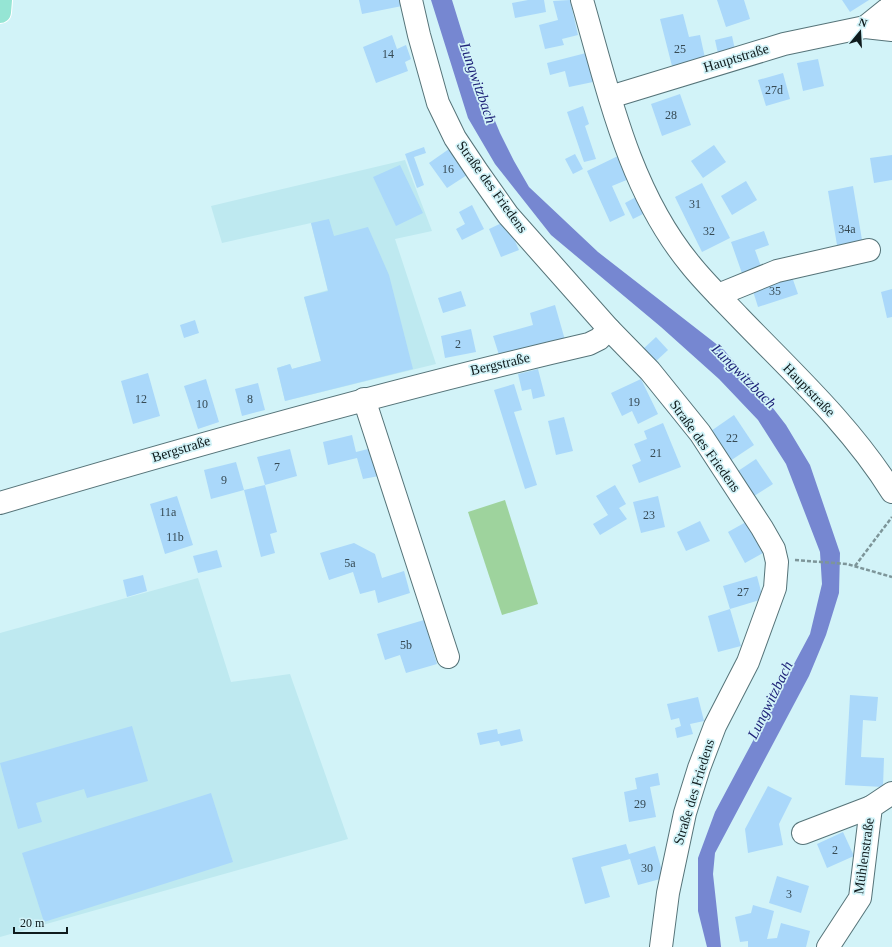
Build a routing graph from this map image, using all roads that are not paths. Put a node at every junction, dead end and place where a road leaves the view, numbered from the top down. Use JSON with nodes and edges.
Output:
{"nodes":[{"id":1,"x":1,"y":0,"type":"edge"},
{"id":2,"x":411,"y":0,"type":"edge"},
{"id":3,"x":582,"y":0,"type":"edge"},
{"id":4,"x":892,"y":2,"type":"edge"},
{"id":5,"x":0,"y":12,"type":"edge"},
{"id":6,"x":865,"y":27,"type":"junction"},
{"id":7,"x":892,"y":30,"type":"edge"},
{"id":8,"x":610,"y":97,"type":"junction"},
{"id":9,"x":869,"y":250,"type":"dead end"},
{"id":10,"x":718,"y":294,"type":"junction"},
{"id":11,"x":609,"y":329,"type":"junction"},
{"id":12,"x":364,"y":400,"type":"junction"},
{"id":13,"x":892,"y":492,"type":"edge"},
{"id":14,"x":0,"y":504,"type":"edge"},
{"id":15,"x":448,"y":657,"type":"dead end"},
{"id":16,"x":881,"y":800,"type":"edge"},
{"id":17,"x":803,"y":833,"type":"dead end"},
{"id":18,"x":661,"y":947,"type":"edge"},
{"id":19,"x":828,"y":947,"type":"edge"}],
"edges":[{"from":1,"to":5,"type":"main road"},
{"from":2,"to":11,"type":"street","name":"Straße des Friedens"},
{"from":3,"to":8,"type":"street","name":"Hauptstraße"},
{"from":4,"to":6,"type":"street","name":"Hauptstraße"},
{"from":6,"to":7,"type":"street","name":"Hauptstraße"},
{"from":6,"to":8,"type":"street","name":"Hauptstraße"},
{"from":8,"to":10,"type":"street","name":"Hauptstraße"},
{"from":9,"to":10,"type":"street"},
{"from":10,"to":13,"type":"street","name":"Hauptstraße"},
{"from":11,"to":12,"type":"street","name":"Bergstraße"},
{"from":11,"to":18,"type":"street","name":"Straße des Friedens"},
{"from":12,"to":14,"type":"street","name":"Bergstraße"},
{"from":12,"to":15,"type":"street"},
{"from":16,"to":17,"type":"street"},
{"from":16,"to":19,"type":"street","name":"Mühlenstraße"}]}
